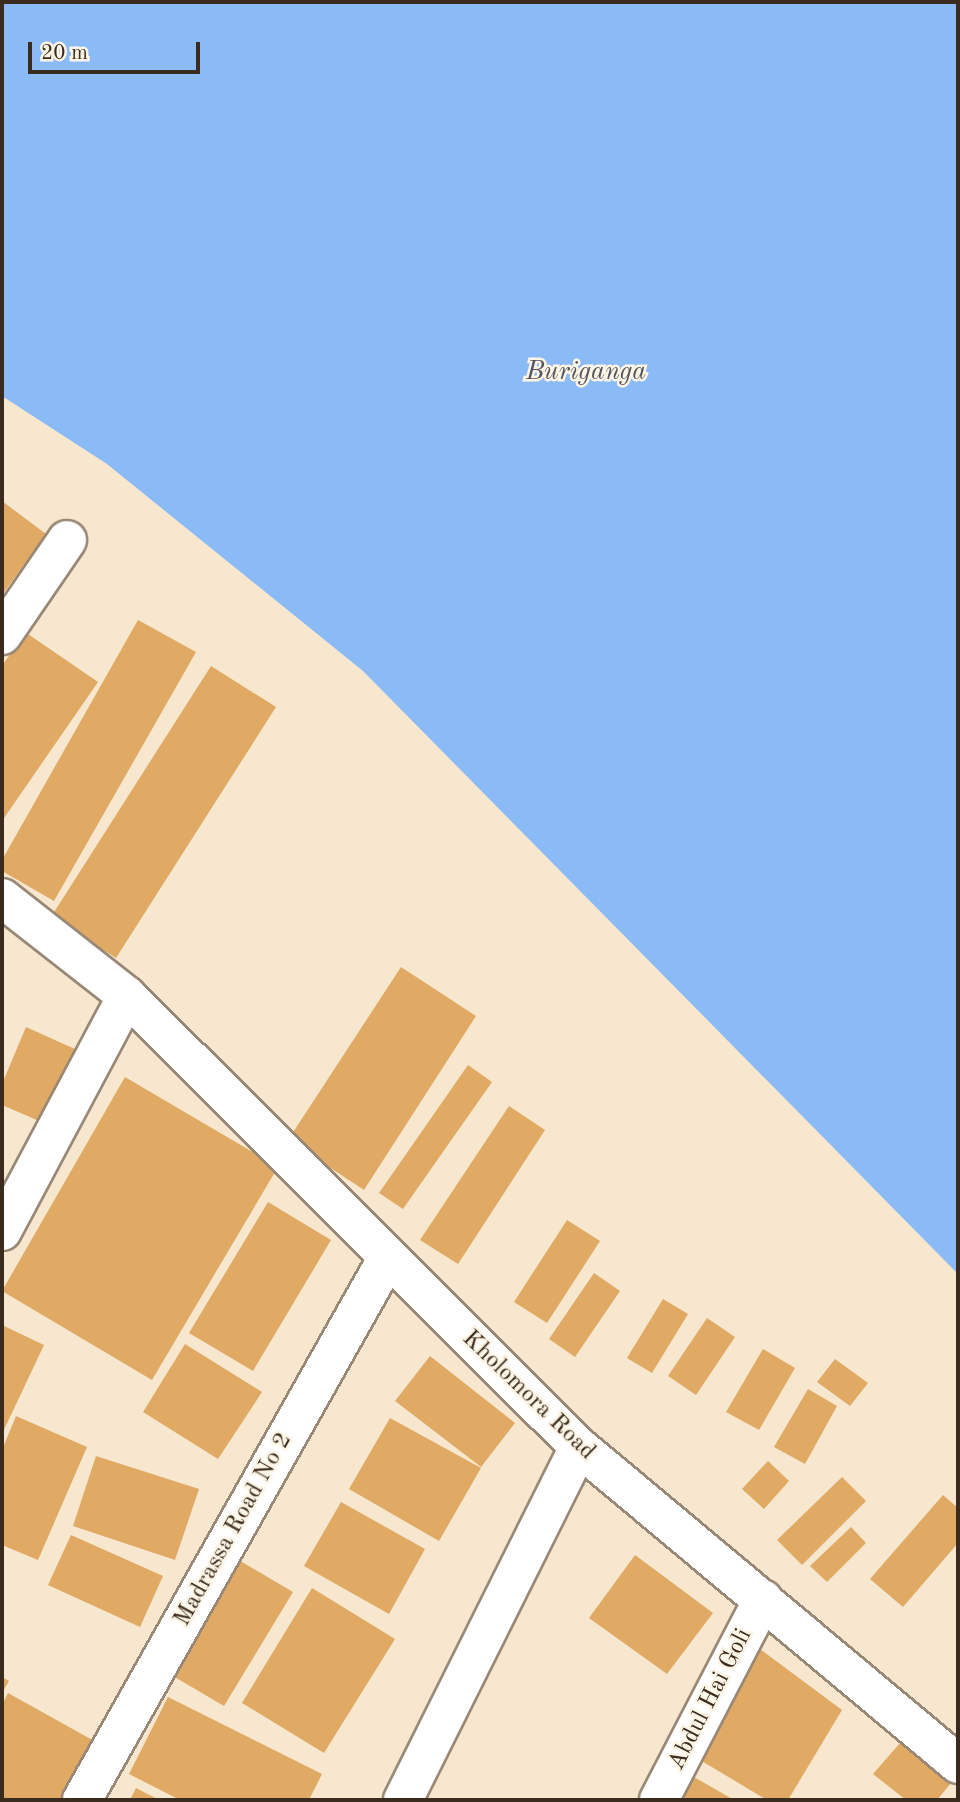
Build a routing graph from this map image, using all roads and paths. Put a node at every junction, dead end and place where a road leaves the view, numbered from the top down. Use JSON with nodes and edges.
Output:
{"nodes":[{"id":1,"x":67,"y":540,"type":"dead end"},
{"id":2,"x":2,"y":635,"type":"edge"},
{"id":3,"x":2,"y":898,"type":"edge"},
{"id":4,"x":127,"y":996,"type":"junction"},
{"id":5,"x":2,"y":1231,"type":"edge"},
{"id":6,"x":387,"y":1259,"type":"junction"},
{"id":7,"x":579,"y":1447,"type":"junction"},
{"id":8,"x":763,"y":1600,"type":"junction"},
{"id":9,"x":958,"y":1764,"type":"edge"},
{"id":10,"x":82,"y":1800,"type":"edge"},
{"id":11,"x":403,"y":1800,"type":"edge"},
{"id":12,"x":659,"y":1800,"type":"edge"}],
"edges":[{"from":1,"to":2,"type":"street"},
{"from":3,"to":4,"type":"street","name":"Kholomora Road"},
{"from":4,"to":5,"type":"street"},
{"from":4,"to":6,"type":"street","name":"Kholomora Road"},
{"from":6,"to":7,"type":"street","name":"Kholomora Road"},
{"from":6,"to":10,"type":"street","name":"Madrassa Road No 2"},
{"from":7,"to":8,"type":"street","name":"Kholomora Road"},
{"from":7,"to":11,"type":"street"},
{"from":8,"to":9,"type":"street","name":"Kholomora Road"},
{"from":8,"to":12,"type":"street","name":"Abdul Hai Goli"}]}
